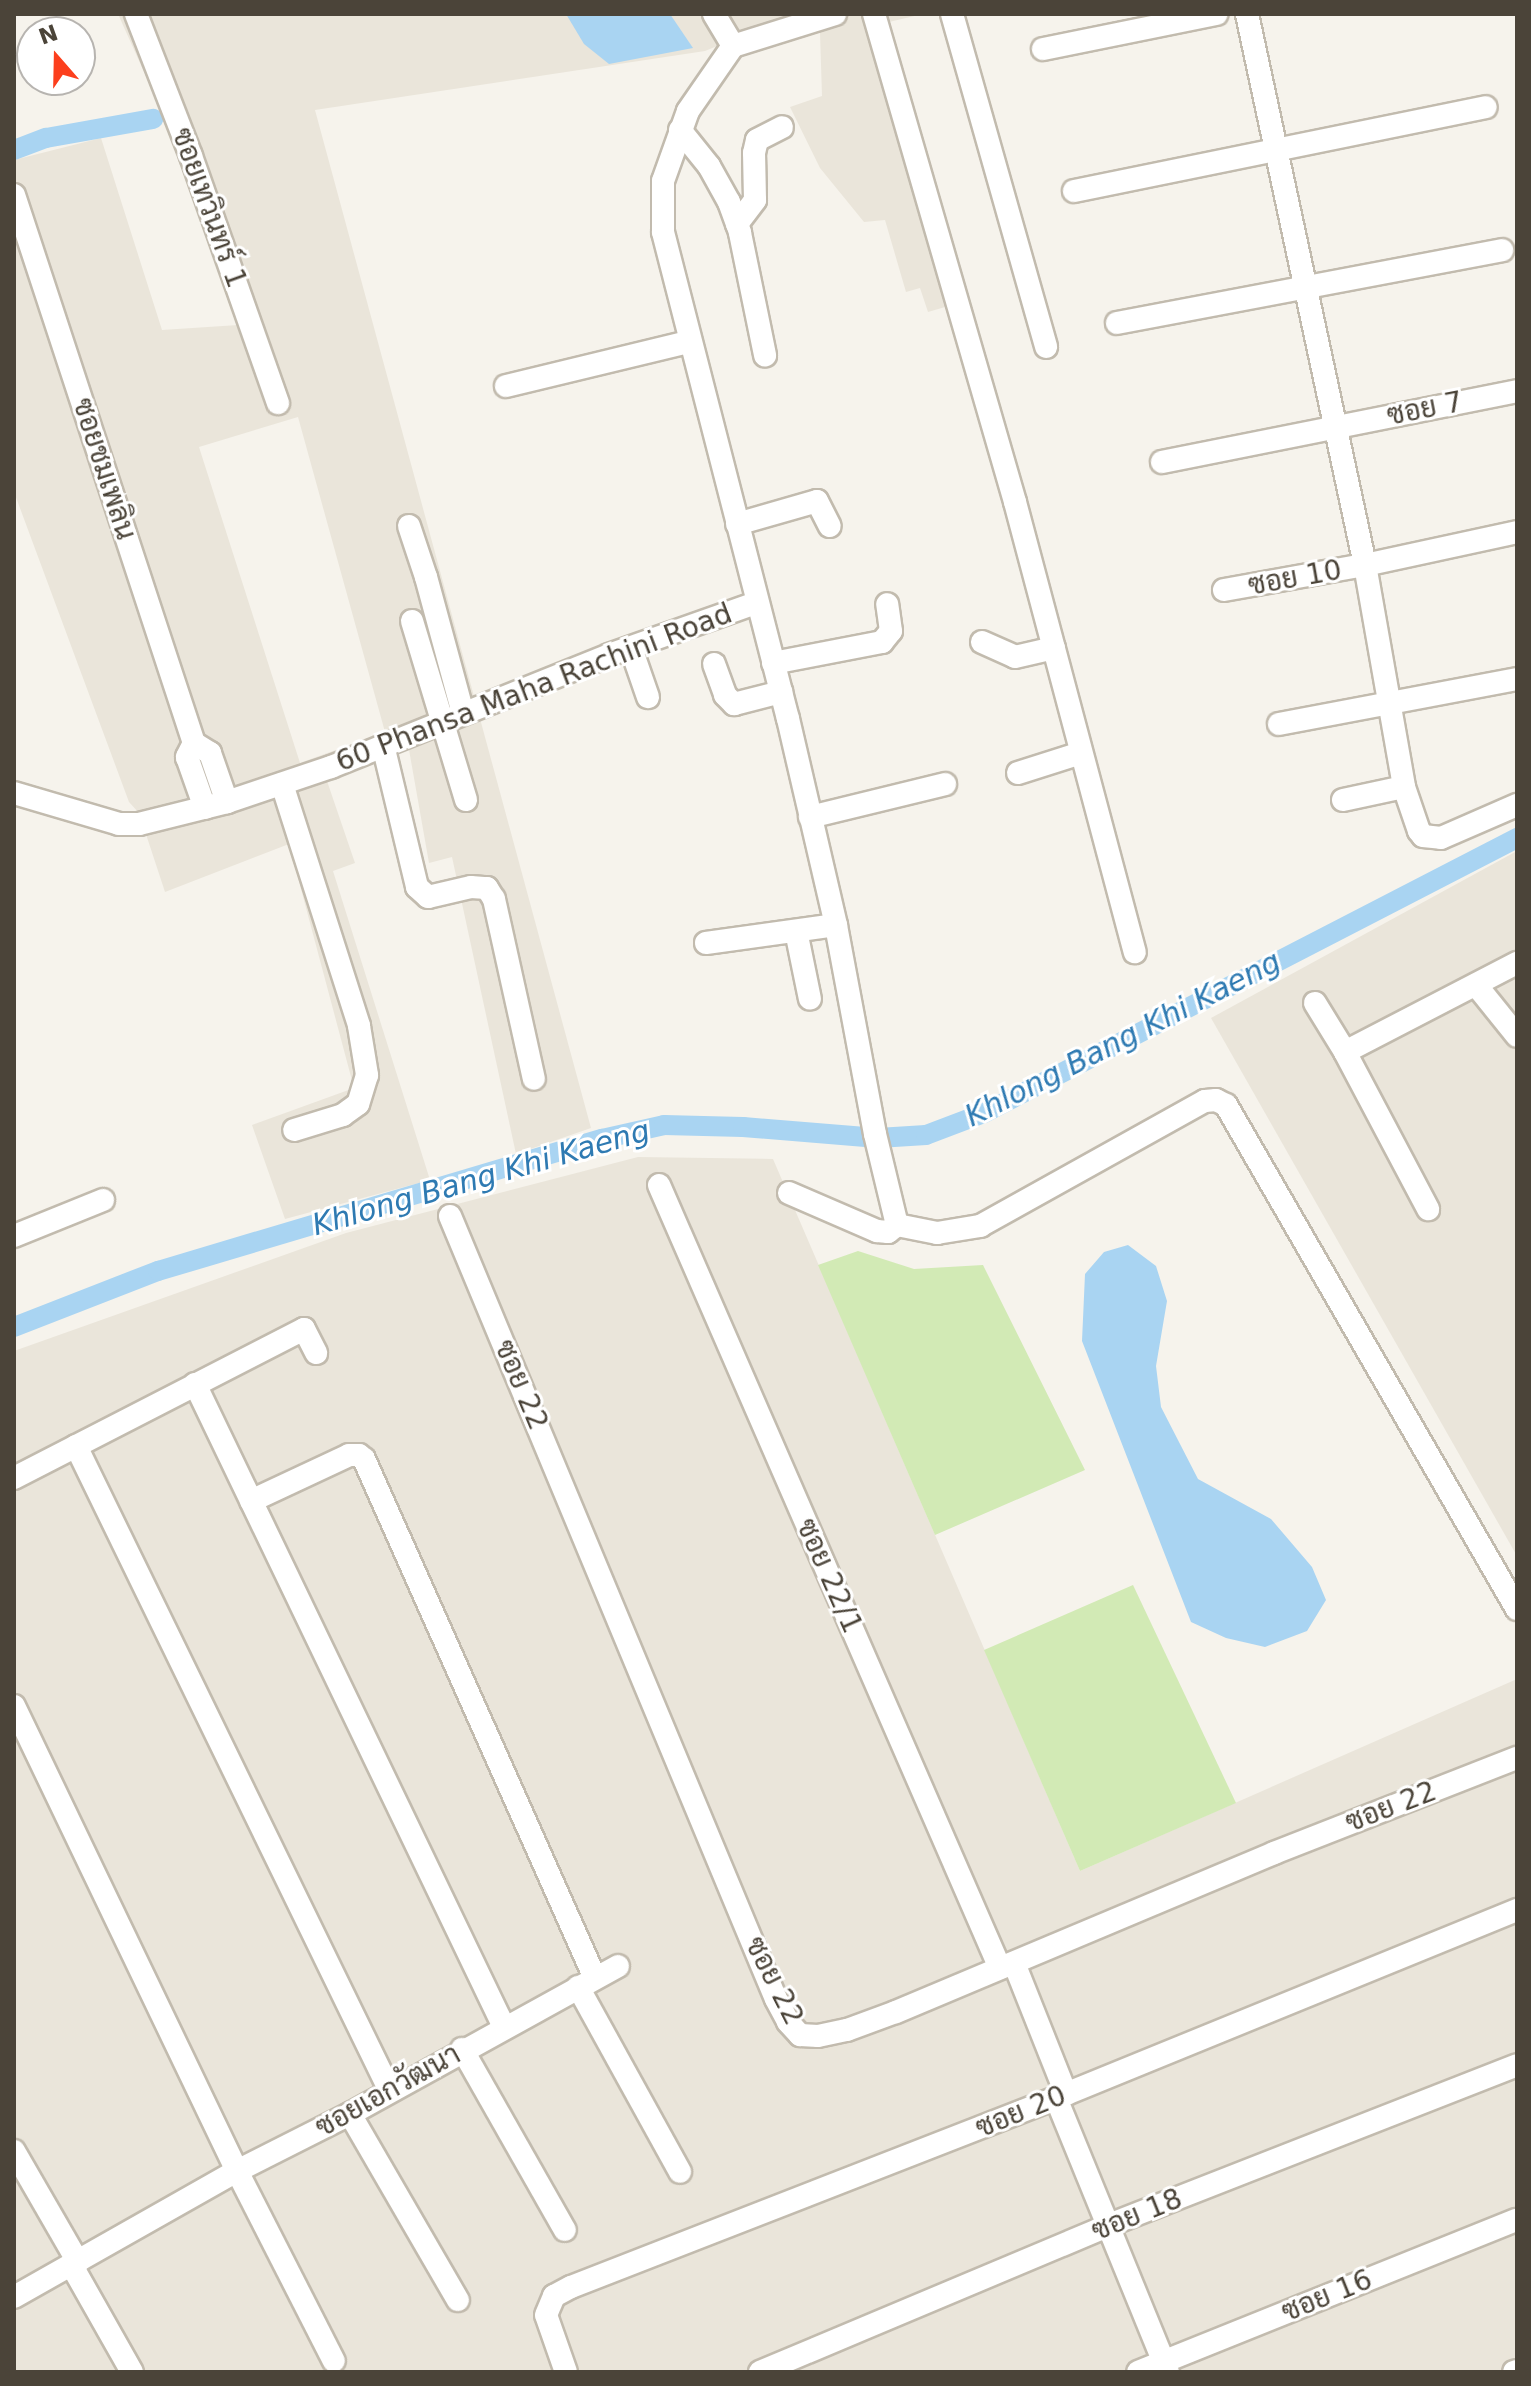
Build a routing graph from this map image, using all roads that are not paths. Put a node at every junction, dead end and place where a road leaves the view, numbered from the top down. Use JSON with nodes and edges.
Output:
{"nodes":[{"id":1,"x":136,"y":14,"type":"edge"},
{"id":2,"x":714,"y":14,"type":"edge"},
{"id":3,"x":835,"y":14,"type":"edge"},
{"id":4,"x":874,"y":14,"type":"edge"},
{"id":5,"x":952,"y":14,"type":"edge"},
{"id":6,"x":1216,"y":14,"type":"edge"},
{"id":7,"x":1247,"y":14,"type":"edge"},
{"id":8,"x":733,"y":46,"type":"junction"},
{"id":9,"x":1043,"y":49,"type":"dead end"},
{"id":10,"x":1486,"y":107,"type":"dead end"},
{"id":11,"x":782,"y":127,"type":"dead end"},
{"id":12,"x":680,"y":130,"type":"junction"},
{"id":13,"x":1277,"y":150,"type":"junction"},
{"id":14,"x":1074,"y":191,"type":"dead end"},
{"id":15,"x":14,"y":195,"type":"edge"},
{"id":16,"x":737,"y":224,"type":"junction"},
{"id":17,"x":1502,"y":250,"type":"dead end"},
{"id":18,"x":1305,"y":287,"type":"junction"},
{"id":19,"x":1117,"y":323,"type":"dead end"},
{"id":20,"x":688,"y":342,"type":"junction"},
{"id":21,"x":1046,"y":347,"type":"dead end"},
{"id":22,"x":765,"y":355,"type":"dead end"},
{"id":23,"x":506,"y":386,"type":"dead end"},
{"id":24,"x":1517,"y":391,"type":"edge"},
{"id":25,"x":278,"y":403,"type":"dead end"},
{"id":26,"x":1333,"y":427,"type":"junction"},
{"id":27,"x":1162,"y":462,"type":"dead end"},
{"id":28,"x":737,"y":524,"type":"junction"},
{"id":29,"x":409,"y":526,"type":"dead end"},
{"id":30,"x":830,"y":526,"type":"dead end"},
{"id":31,"x":1517,"y":532,"type":"edge"},
{"id":32,"x":1365,"y":565,"type":"junction"},
{"id":33,"x":1224,"y":590,"type":"dead end"},
{"id":34,"x":756,"y":603,"type":"junction"},
{"id":35,"x":887,"y":604,"type":"dead end"},
{"id":36,"x":412,"y":621,"type":"dead end"},
{"id":37,"x":982,"y":642,"type":"dead end"},
{"id":38,"x":631,"y":648,"type":"junction"},
{"id":39,"x":1054,"y":648,"type":"junction"},
{"id":40,"x":773,"y":663,"type":"junction"},
{"id":41,"x":714,"y":664,"type":"dead end"},
{"id":42,"x":1517,"y":679,"type":"edge"},
{"id":43,"x":781,"y":692,"type":"junction"},
{"id":44,"x":648,"y":697,"type":"dead end"},
{"id":45,"x":1389,"y":703,"type":"junction"},
{"id":46,"x":452,"y":717,"type":"junction"},
{"id":47,"x":1279,"y":724,"type":"dead end"},
{"id":48,"x":194,"y":743,"type":"junction"},
{"id":49,"x":383,"y":745,"type":"junction"},
{"id":50,"x":1081,"y":753,"type":"junction"},
{"id":51,"x":1018,"y":773,"type":"dead end"},
{"id":52,"x":282,"y":784,"type":"junction"},
{"id":53,"x":945,"y":784,"type":"dead end"},
{"id":54,"x":1404,"y":787,"type":"junction"},
{"id":55,"x":14,"y":793,"type":"edge"},
{"id":56,"x":466,"y":800,"type":"dead end"},
{"id":57,"x":1343,"y":800,"type":"dead end"},
{"id":58,"x":227,"y":802,"type":"junction"},
{"id":59,"x":1517,"y":805,"type":"edge"},
{"id":60,"x":205,"y":808,"type":"junction"},
{"id":61,"x":810,"y":817,"type":"junction"},
{"id":62,"x":836,"y":925,"type":"junction"},
{"id":63,"x":796,"y":931,"type":"junction"},
{"id":64,"x":706,"y":943,"type":"dead end"},
{"id":65,"x":1135,"y":952,"type":"dead end"},
{"id":66,"x":1517,"y":963,"type":"edge"},
{"id":67,"x":1476,"y":985,"type":"junction"},
{"id":68,"x":810,"y":999,"type":"dead end"},
{"id":69,"x":1315,"y":1003,"type":"dead end"},
{"id":70,"x":1517,"y":1036,"type":"edge"},
{"id":71,"x":1345,"y":1052,"type":"junction"},
{"id":72,"x":534,"y":1079,"type":"dead end"},
{"id":73,"x":294,"y":1130,"type":"dead end"},
{"id":74,"x":659,"y":1185,"type":"dead end"},
{"id":75,"x":789,"y":1193,"type":"dead end"},
{"id":76,"x":103,"y":1200,"type":"dead end"},
{"id":77,"x":1428,"y":1209,"type":"dead end"},
{"id":78,"x":450,"y":1216,"type":"dead end"},
{"id":79,"x":897,"y":1225,"type":"junction"},
{"id":80,"x":14,"y":1236,"type":"edge"},
{"id":81,"x":316,"y":1353,"type":"dead end"},
{"id":82,"x":195,"y":1384,"type":"junction"},
{"id":83,"x":76,"y":1446,"type":"junction"},
{"id":84,"x":14,"y":1478,"type":"edge"},
{"id":85,"x":251,"y":1501,"type":"junction"},
{"id":86,"x":1517,"y":1609,"type":"edge"},
{"id":87,"x":14,"y":1706,"type":"edge"},
{"id":88,"x":1517,"y":1758,"type":"edge"},
{"id":89,"x":1517,"y":1910,"type":"edge"},
{"id":90,"x":1007,"y":1965,"type":"junction"},
{"id":91,"x":618,"y":1966,"type":"dead end"},
{"id":92,"x":587,"y":1983,"type":"junction"},
{"id":93,"x":504,"y":2027,"type":"junction"},
{"id":94,"x":462,"y":2049,"type":"junction"},
{"id":95,"x":1517,"y":2065,"type":"edge"},
{"id":96,"x":390,"y":2091,"type":"junction"},
{"id":97,"x":1061,"y":2096,"type":"junction"},
{"id":98,"x":350,"y":2114,"type":"junction"},
{"id":99,"x":14,"y":2151,"type":"edge"},
{"id":100,"x":237,"y":2171,"type":"junction"},
{"id":101,"x":680,"y":2172,"type":"dead end"},
{"id":102,"x":1517,"y":2220,"type":"edge"},
{"id":103,"x":1109,"y":2225,"type":"junction"},
{"id":104,"x":565,"y":2230,"type":"dead end"},
{"id":105,"x":75,"y":2264,"type":"junction"},
{"id":106,"x":14,"y":2297,"type":"edge"},
{"id":107,"x":458,"y":2300,"type":"dead end"},
{"id":108,"x":334,"y":2361,"type":"dead end"},
{"id":109,"x":1166,"y":2367,"type":"edge"},
{"id":110,"x":132,"y":2372,"type":"edge"},
{"id":111,"x":566,"y":2372,"type":"edge"},
{"id":112,"x":760,"y":2372,"type":"edge"},
{"id":113,"x":1138,"y":2372,"type":"edge"}],
"edges":[{"from":1,"to":25,"type":"street","name":"ซอยเทวินทร์ 1"},
{"from":2,"to":8,"type":"street"},
{"from":3,"to":8,"type":"street"},
{"from":4,"to":39,"type":"street"},
{"from":5,"to":21,"type":"street"},
{"from":6,"to":9,"type":"street"},
{"from":7,"to":13,"type":"street"},
{"from":8,"to":12,"type":"street","name":"60 Phansa Maha Rachini Road"},
{"from":10,"to":13,"type":"street"},
{"from":11,"to":16,"type":"street"},
{"from":12,"to":16,"type":"street"},
{"from":12,"to":20,"type":"street","name":"60 Phansa Maha Rachini Road"},
{"from":13,"to":14,"type":"street"},
{"from":13,"to":18,"type":"street"},
{"from":15,"to":48,"type":"street","name":"ซอยชมเพลิน"},
{"from":16,"to":22,"type":"street"},
{"from":17,"to":18,"type":"street"},
{"from":18,"to":19,"type":"street"},
{"from":18,"to":26,"type":"street"},
{"from":20,"to":23,"type":"street"},
{"from":20,"to":28,"type":"street","name":"60 Phansa Maha Rachini Road"},
{"from":24,"to":26,"type":"street","name":"ซอย 7"},
{"from":26,"to":27,"type":"street","name":"ซอย 7"},
{"from":26,"to":32,"type":"street"},
{"from":28,"to":30,"type":"street"},
{"from":28,"to":34,"type":"street","name":"60 Phansa Maha Rachini Road"},
{"from":29,"to":46,"type":"street"},
{"from":31,"to":32,"type":"street","name":"ซอย 10"},
{"from":32,"to":33,"type":"street","name":"ซอย 10"},
{"from":32,"to":45,"type":"street"},
{"from":34,"to":38,"type":"street","name":"60 Phansa Maha Rachini Road"},
{"from":34,"to":40,"type":"street"},
{"from":35,"to":40,"type":"street"},
{"from":36,"to":46,"type":"street"},
{"from":37,"to":39,"type":"street"},
{"from":38,"to":44,"type":"street"},
{"from":38,"to":46,"type":"street","name":"60 Phansa Maha Rachini Road"},
{"from":39,"to":50,"type":"street"},
{"from":40,"to":43,"type":"street"},
{"from":41,"to":43,"type":"street"},
{"from":42,"to":45,"type":"street"},
{"from":43,"to":61,"type":"street"},
{"from":45,"to":47,"type":"street"},
{"from":45,"to":54,"type":"street"},
{"from":46,"to":49,"type":"street","name":"60 Phansa Maha Rachini Road"},
{"from":46,"to":56,"type":"street"},
{"from":48,"to":58,"type":"street","name":"ซอยชมเพลิน"},
{"from":48,"to":60,"type":"street","name":"ซอยชมเพลิน"},
{"from":49,"to":52,"type":"street","name":"60 Phansa Maha Rachini Road"},
{"from":49,"to":72,"type":"street"},
{"from":50,"to":51,"type":"street"},
{"from":50,"to":65,"type":"street"},
{"from":52,"to":58,"type":"street","name":"60 Phansa Maha Rachini Road"},
{"from":52,"to":73,"type":"street"},
{"from":53,"to":61,"type":"street"},
{"from":54,"to":57,"type":"street"},
{"from":54,"to":59,"type":"street"},
{"from":55,"to":60,"type":"street","name":"60 Phansa Maha Rachini Road"},
{"from":58,"to":60,"type":"street","name":"60 Phansa Maha Rachini Road"},
{"from":61,"to":62,"type":"street"},
{"from":62,"to":63,"type":"street"},
{"from":62,"to":79,"type":"street"},
{"from":63,"to":64,"type":"street"},
{"from":63,"to":68,"type":"street"},
{"from":66,"to":67,"type":"street"},
{"from":67,"to":70,"type":"street"},
{"from":67,"to":71,"type":"street"},
{"from":69,"to":71,"type":"street"},
{"from":71,"to":77,"type":"street"},
{"from":74,"to":90,"type":"street","name":"ซอย 22/1"},
{"from":75,"to":79,"type":"street"},
{"from":76,"to":80,"type":"street"},
{"from":78,"to":90,"type":"street","name":"ซอย 22"},
{"from":79,"to":86,"type":"street"},
{"from":81,"to":82,"type":"street"},
{"from":82,"to":83,"type":"street"},
{"from":82,"to":85,"type":"street"},
{"from":83,"to":84,"type":"street"},
{"from":83,"to":96,"type":"street"},
{"from":85,"to":92,"type":"street"},
{"from":85,"to":93,"type":"street"},
{"from":87,"to":100,"type":"street"},
{"from":88,"to":90,"type":"street","name":"ซอย 22"},
{"from":89,"to":97,"type":"street","name":"ซอย 20"},
{"from":90,"to":97,"type":"street","name":"ซอย 22/1"},
{"from":91,"to":92,"type":"street","name":"ซอยเอกวัฒนา"},
{"from":92,"to":93,"type":"street","name":"ซอยเอกวัฒนา"},
{"from":92,"to":101,"type":"street"},
{"from":93,"to":94,"type":"street","name":"ซอยเอกวัฒนา"},
{"from":94,"to":96,"type":"street","name":"ซอยเอกวัฒนา"},
{"from":94,"to":104,"type":"street"},
{"from":95,"to":103,"type":"street","name":"ซอย 18"},
{"from":96,"to":98,"type":"street","name":"ซอยเอกวัฒนา"},
{"from":97,"to":103,"type":"street","name":"ซอย 22/1"},
{"from":97,"to":111,"type":"street","name":"ซอย 20"},
{"from":98,"to":100,"type":"street","name":"ซอยเอกวัฒนา"},
{"from":98,"to":107,"type":"street"},
{"from":99,"to":105,"type":"street"},
{"from":100,"to":105,"type":"street","name":"ซอยเอกวัฒนา"},
{"from":100,"to":108,"type":"street"},
{"from":102,"to":109,"type":"street","name":"ซอย 16"},
{"from":103,"to":109,"type":"street","name":"ซอย 22/1"},
{"from":103,"to":112,"type":"street","name":"ซอย 18"},
{"from":105,"to":106,"type":"street","name":"ซอยเอกวัฒนา"},
{"from":105,"to":110,"type":"street"},
{"from":109,"to":113,"type":"street","name":"ซอย 16"}]}
